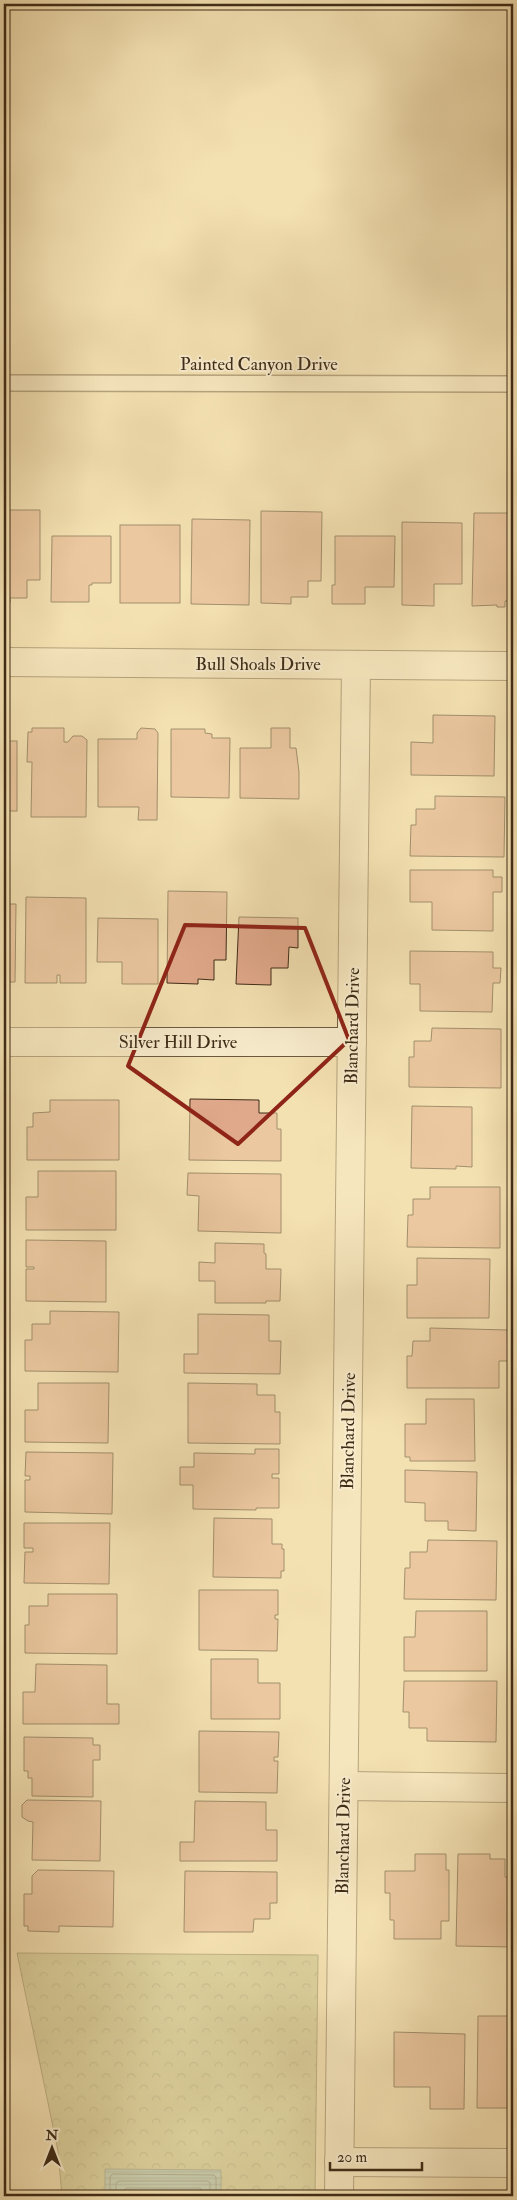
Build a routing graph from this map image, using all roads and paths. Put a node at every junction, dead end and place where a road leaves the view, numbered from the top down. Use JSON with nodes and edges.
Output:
{"nodes":[{"id":1,"x":4,"y":383,"type":"edge"},
{"id":2,"x":513,"y":384,"type":"edge"},
{"id":3,"x":4,"y":662,"type":"edge"},
{"id":4,"x":356,"y":665,"type":"junction"},
{"id":5,"x":513,"y":666,"type":"edge"},
{"id":6,"x":4,"y":1042,"type":"edge"},
{"id":7,"x":352,"y":1042,"type":"junction"},
{"id":8,"x":344,"y":1786,"type":"junction"},
{"id":9,"x":513,"y":1788,"type":"edge"},
{"id":10,"x":339,"y":2162,"type":"junction"},
{"id":11,"x":513,"y":2163,"type":"edge"},
{"id":12,"x":339,"y":2196,"type":"edge"}],
"edges":[{"from":1,"to":2,"type":"lane","name":"Painted Canyon Drive"},
{"from":3,"to":4,"type":"street","name":"Bull Shoals Drive"},
{"from":4,"to":5,"type":"street","name":"Bull Shoals Drive"},
{"from":4,"to":7,"type":"street","name":"Blanchard Drive"},
{"from":6,"to":7,"type":"street","name":"Silver Hill Drive"},
{"from":7,"to":8,"type":"street","name":"Blanchard Drive"},
{"from":8,"to":9,"type":"street"},
{"from":8,"to":10,"type":"street","name":"Blanchard Drive"},
{"from":10,"to":11,"type":"street"},
{"from":10,"to":12,"type":"street","name":"Blanchard Drive"}]}
